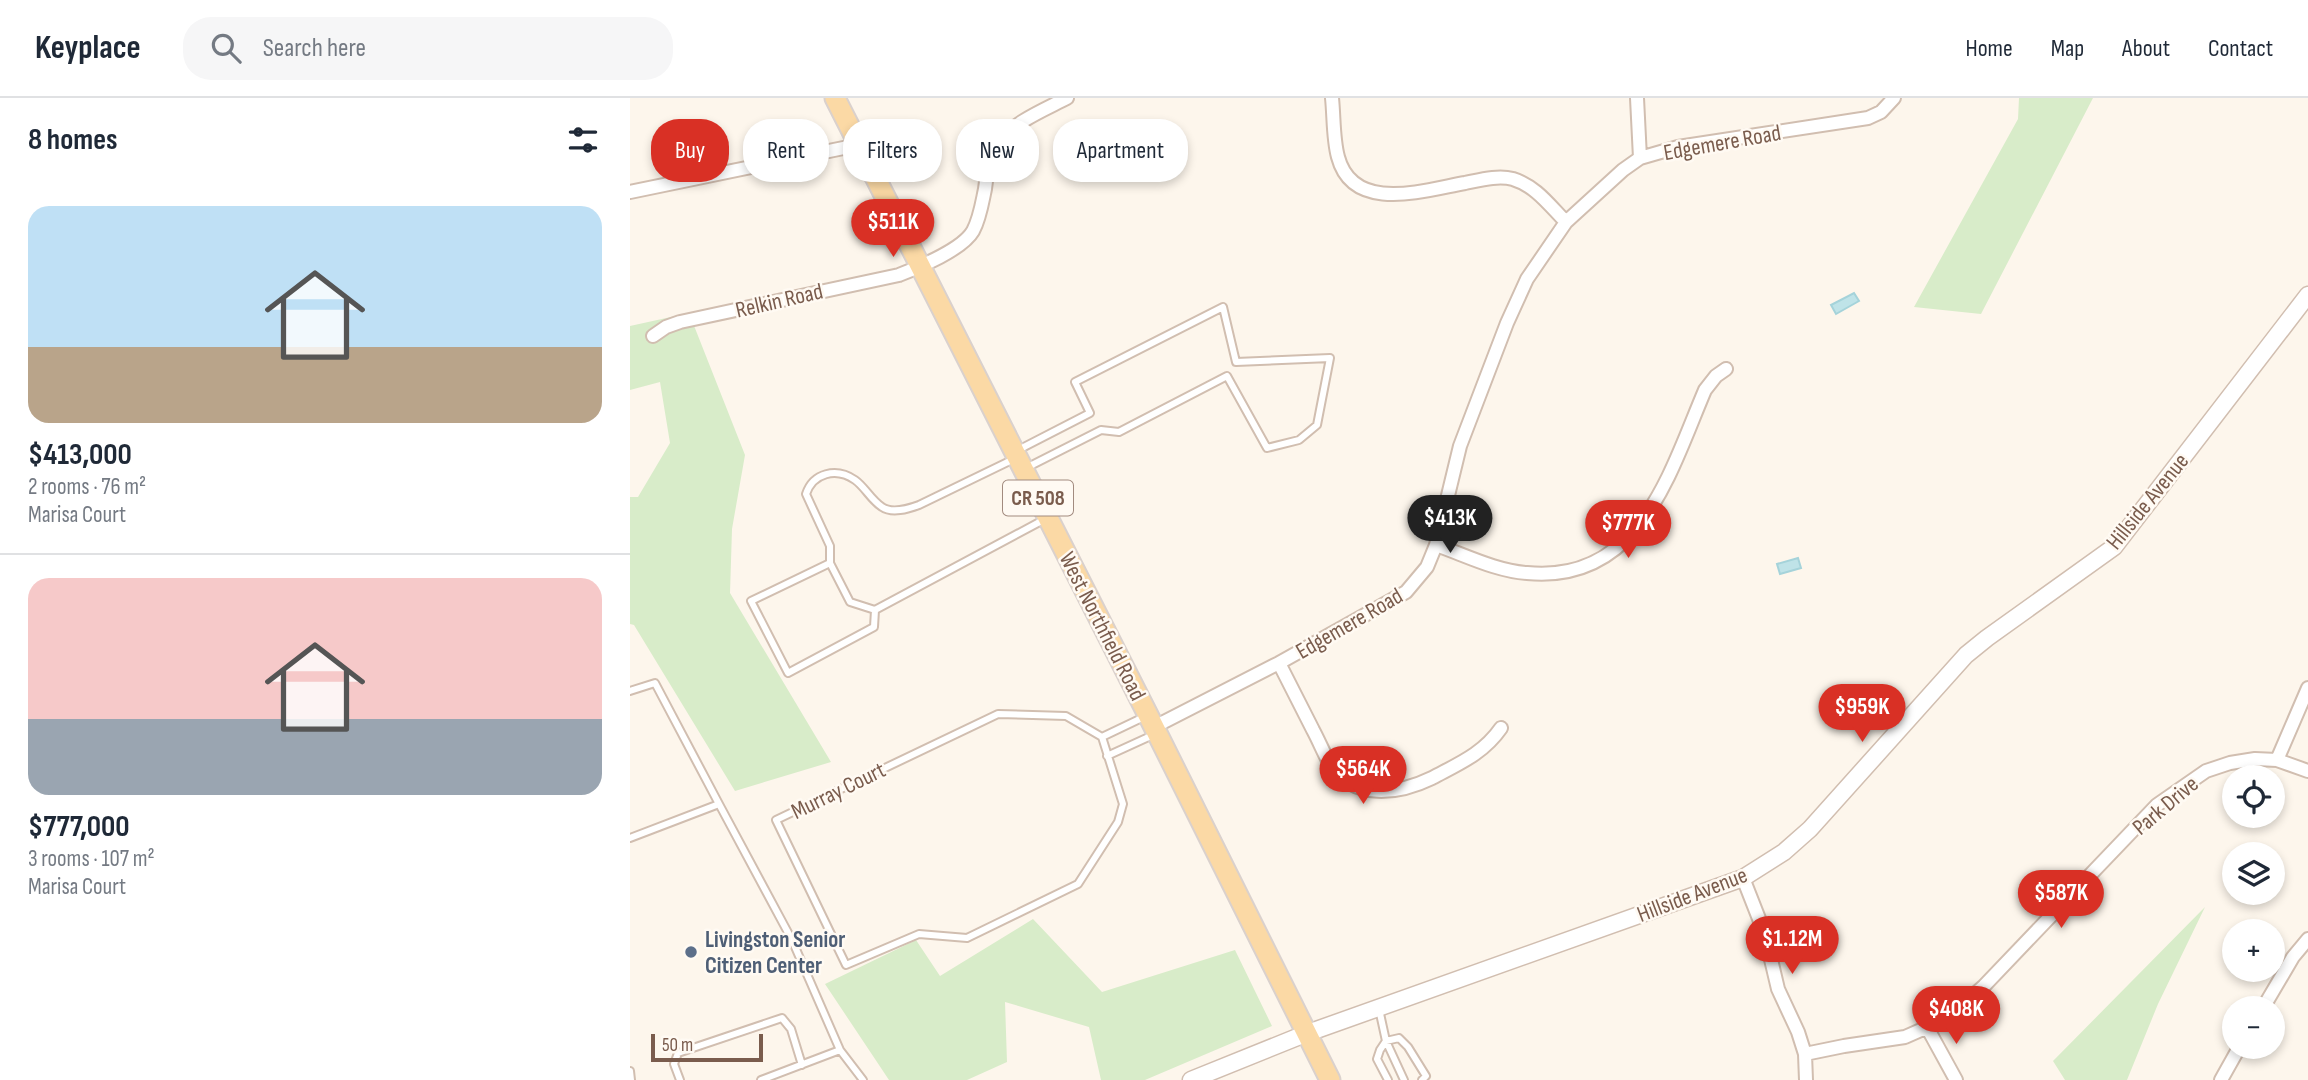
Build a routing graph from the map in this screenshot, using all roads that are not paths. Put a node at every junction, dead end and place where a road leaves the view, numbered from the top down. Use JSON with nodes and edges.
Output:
{"nodes":[{"id":1,"x":835,"y":98,"type":"edge"},
{"id":2,"x":1066,"y":98,"type":"edge"},
{"id":3,"x":1332,"y":98,"type":"edge"},
{"id":4,"x":1637,"y":98,"type":"edge"},
{"id":5,"x":1894,"y":98,"type":"edge"},
{"id":6,"x":845,"y":119,"type":"edge"},
{"id":7,"x":843,"y":148,"type":"edge"},
{"id":8,"x":1640,"y":158,"type":"junction"},
{"id":9,"x":878,"y":182,"type":"edge"},
{"id":10,"x":630,"y":192,"type":"edge"},
{"id":11,"x":1566,"y":222,"type":"junction"},
{"id":12,"x":922,"y":266,"type":"junction"},
{"id":13,"x":2308,"y":295,"type":"edge"},
{"id":14,"x":653,"y":336,"type":"dead end"},
{"id":15,"x":1726,"y":369,"type":"dead end"},
{"id":16,"x":1019,"y":459,"type":"junction"},
{"id":17,"x":1048,"y":518,"type":"junction"},
{"id":18,"x":1436,"y":545,"type":"junction"},
{"id":19,"x":830,"y":563,"type":"junction"},
{"id":20,"x":875,"y":610,"type":"junction"},
{"id":21,"x":1279,"y":663,"type":"junction"},
{"id":22,"x":2308,"y":688,"type":"edge"},
{"id":23,"x":630,"y":691,"type":"edge"},
{"id":24,"x":1153,"y":725,"type":"junction"},
{"id":25,"x":1501,"y":728,"type":"dead end"},
{"id":26,"x":1102,"y":737,"type":"junction"},
{"id":27,"x":1107,"y":756,"type":"junction"},
{"id":28,"x":2277,"y":760,"type":"junction"},
{"id":29,"x":2308,"y":771,"type":"edge"},
{"id":30,"x":719,"y":804,"type":"junction"},
{"id":31,"x":630,"y":838,"type":"edge"},
{"id":32,"x":1743,"y":878,"type":"junction"},
{"id":33,"x":2308,"y":939,"type":"edge"},
{"id":34,"x":2270,"y":996,"type":"edge"},
{"id":35,"x":1379,"y":1008,"type":"junction"},
{"id":36,"x":1928,"y":1028,"type":"junction"},
{"id":37,"x":1305,"y":1034,"type":"junction"},
{"id":38,"x":1386,"y":1041,"type":"junction"},
{"id":39,"x":840,"y":1050,"type":"junction"},
{"id":40,"x":1805,"y":1054,"type":"junction"},
{"id":41,"x":2233,"y":1059,"type":"edge"},
{"id":42,"x":802,"y":1065,"type":"junction"},
{"id":43,"x":630,"y":1072,"type":"edge"},
{"id":44,"x":631,"y":1080,"type":"edge"},
{"id":45,"x":680,"y":1080,"type":"edge"},
{"id":46,"x":761,"y":1080,"type":"edge"},
{"id":47,"x":863,"y":1080,"type":"edge"},
{"id":48,"x":1191,"y":1080,"type":"edge"},
{"id":49,"x":1330,"y":1080,"type":"edge"},
{"id":50,"x":1388,"y":1080,"type":"edge"},
{"id":51,"x":1404,"y":1080,"type":"edge"},
{"id":52,"x":1422,"y":1080,"type":"edge"},
{"id":53,"x":1806,"y":1080,"type":"edge"},
{"id":54,"x":1955,"y":1080,"type":"edge"},
{"id":55,"x":2221,"y":1080,"type":"edge"}],
"edges":[{"from":1,"to":6,"type":"main road","name":"West Northfield Road","number":"CR 508"},
{"from":2,"to":12,"type":"street","name":"Relkin Road"},
{"from":3,"to":11,"type":"street"},
{"from":4,"to":8,"type":"street"},
{"from":5,"to":8,"type":"street","name":"Edgemere Road"},
{"from":7,"to":10,"type":"street"},
{"from":8,"to":11,"type":"street","name":"Edgemere Road"},
{"from":9,"to":12,"type":"main road","name":"West Northfield Road","number":"CR 508"},
{"from":11,"to":18,"type":"street","name":"Edgemere Road"},
{"from":12,"to":14,"type":"street","name":"Relkin Road"},
{"from":12,"to":16,"type":"main road","name":"West Northfield Road","number":"CR 508"},
{"from":13,"to":32,"type":"street","name":"Hillside Avenue"},
{"from":15,"to":18,"type":"street"},
{"from":16,"to":16,"type":"lane"},
{"from":16,"to":17,"type":"main road","name":"West Northfield Road","number":"CR 508"},
{"from":16,"to":19,"type":"lane"},
{"from":17,"to":20,"type":"lane"},
{"from":17,"to":24,"type":"main road","name":"West Northfield Road","number":"CR 508"},
{"from":18,"to":21,"type":"street","name":"Edgemere Road"},
{"from":19,"to":20,"type":"lane"},
{"from":19,"to":20,"type":"lane"},
{"from":21,"to":24,"type":"street","name":"Edgemere Road"},
{"from":21,"to":25,"type":"street"},
{"from":22,"to":28,"type":"street"},
{"from":23,"to":30,"type":"lane"},
{"from":24,"to":26,"type":"lane"},
{"from":24,"to":27,"type":"lane"},
{"from":24,"to":37,"type":"main road","name":"West Northfield Road","number":"CR 508"},
{"from":26,"to":27,"type":"lane"},
{"from":26,"to":27,"type":"lane","name":"Murray Court"},
{"from":28,"to":29,"type":"street","name":"Park Drive"},
{"from":28,"to":36,"type":"street","name":"Park Drive"},
{"from":30,"to":31,"type":"lane"},
{"from":30,"to":39,"type":"lane"},
{"from":32,"to":35,"type":"street","name":"Hillside Avenue"},
{"from":32,"to":40,"type":"street"},
{"from":33,"to":34,"type":"street"},
{"from":35,"to":37,"type":"street","name":"Hillside Avenue"},
{"from":35,"to":38,"type":"lane"},
{"from":36,"to":40,"type":"street","name":"Park Drive"},
{"from":36,"to":54,"type":"street"},
{"from":37,"to":48,"type":"street","name":"Hillside Avenue"},
{"from":37,"to":49,"type":"main road","name":"West Northfield Road","number":"CR 508"},
{"from":38,"to":50,"type":"lane"},
{"from":38,"to":51,"type":"lane"},
{"from":38,"to":52,"type":"lane"},
{"from":39,"to":42,"type":"lane"},
{"from":39,"to":47,"type":"lane"},
{"from":40,"to":53,"type":"street"},
{"from":41,"to":55,"type":"street"},
{"from":42,"to":45,"type":"lane"},
{"from":42,"to":46,"type":"lane"},
{"from":43,"to":44,"type":"lane"}]}
